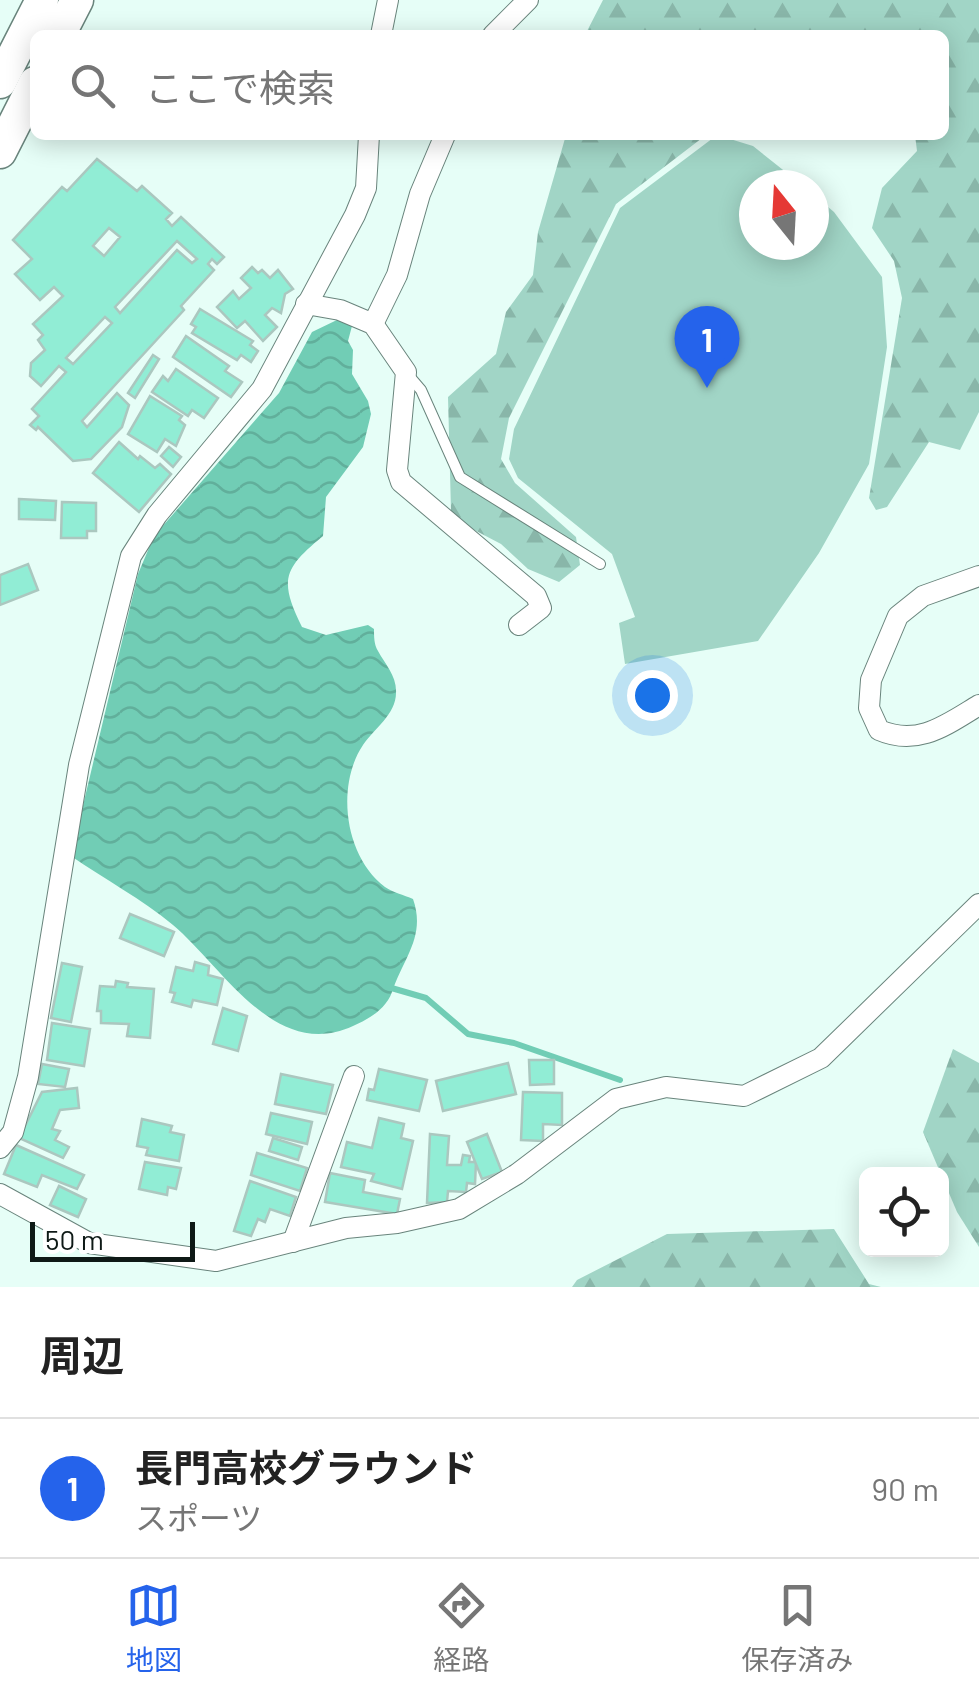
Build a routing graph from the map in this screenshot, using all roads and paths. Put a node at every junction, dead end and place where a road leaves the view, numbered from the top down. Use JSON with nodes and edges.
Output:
{"nodes":[{"id":1,"x":42,"y":0,"type":"edge"},
{"id":2,"x":77,"y":0,"type":"edge"},
{"id":3,"x":388,"y":0,"type":"edge"},
{"id":4,"x":528,"y":0,"type":"edge"},
{"id":5,"x":62,"y":30,"type":"edge"},
{"id":6,"x":382,"y":30,"type":"edge"},
{"id":7,"x":498,"y":30,"type":"edge"},
{"id":8,"x":0,"y":82,"type":"edge"},
{"id":9,"x":30,"y":93,"type":"edge"},
{"id":10,"x":368,"y":140,"type":"edge"},
{"id":11,"x":443,"y":140,"type":"edge"},
{"id":12,"x":0,"y":152,"type":"edge"},
{"id":13,"x":306,"y":304,"type":"junction"},
{"id":14,"x":374,"y":324,"type":"junction"},
{"id":15,"x":406,"y":372,"type":"junction"},
{"id":16,"x":600,"y":564,"type":"dead end"},
{"id":17,"x":979,"y":576,"type":"edge"},
{"id":18,"x":519,"y":626,"type":"dead end"},
{"id":19,"x":979,"y":706,"type":"edge"},
{"id":20,"x":979,"y":904,"type":"edge"},
{"id":21,"x":354,"y":1076,"type":"dead end"},
{"id":22,"x":0,"y":1148,"type":"edge"},
{"id":23,"x":0,"y":1194,"type":"edge"},
{"id":24,"x":293,"y":1242,"type":"junction"}],
"edges":[{"from":1,"to":8,"type":"highway"},
{"from":2,"to":5,"type":"highway"},
{"from":3,"to":6,"type":"street"},
{"from":4,"to":7,"type":"street"},
{"from":9,"to":12,"type":"highway"},
{"from":10,"to":13,"type":"street"},
{"from":11,"to":14,"type":"street"},
{"from":13,"to":14,"type":"street"},
{"from":13,"to":22,"type":"street"},
{"from":14,"to":15,"type":"street"},
{"from":15,"to":16,"type":"lane"},
{"from":15,"to":18,"type":"street"},
{"from":17,"to":19,"type":"street"},
{"from":20,"to":24,"type":"street"},
{"from":21,"to":24,"type":"street"},
{"from":23,"to":24,"type":"street"}]}
